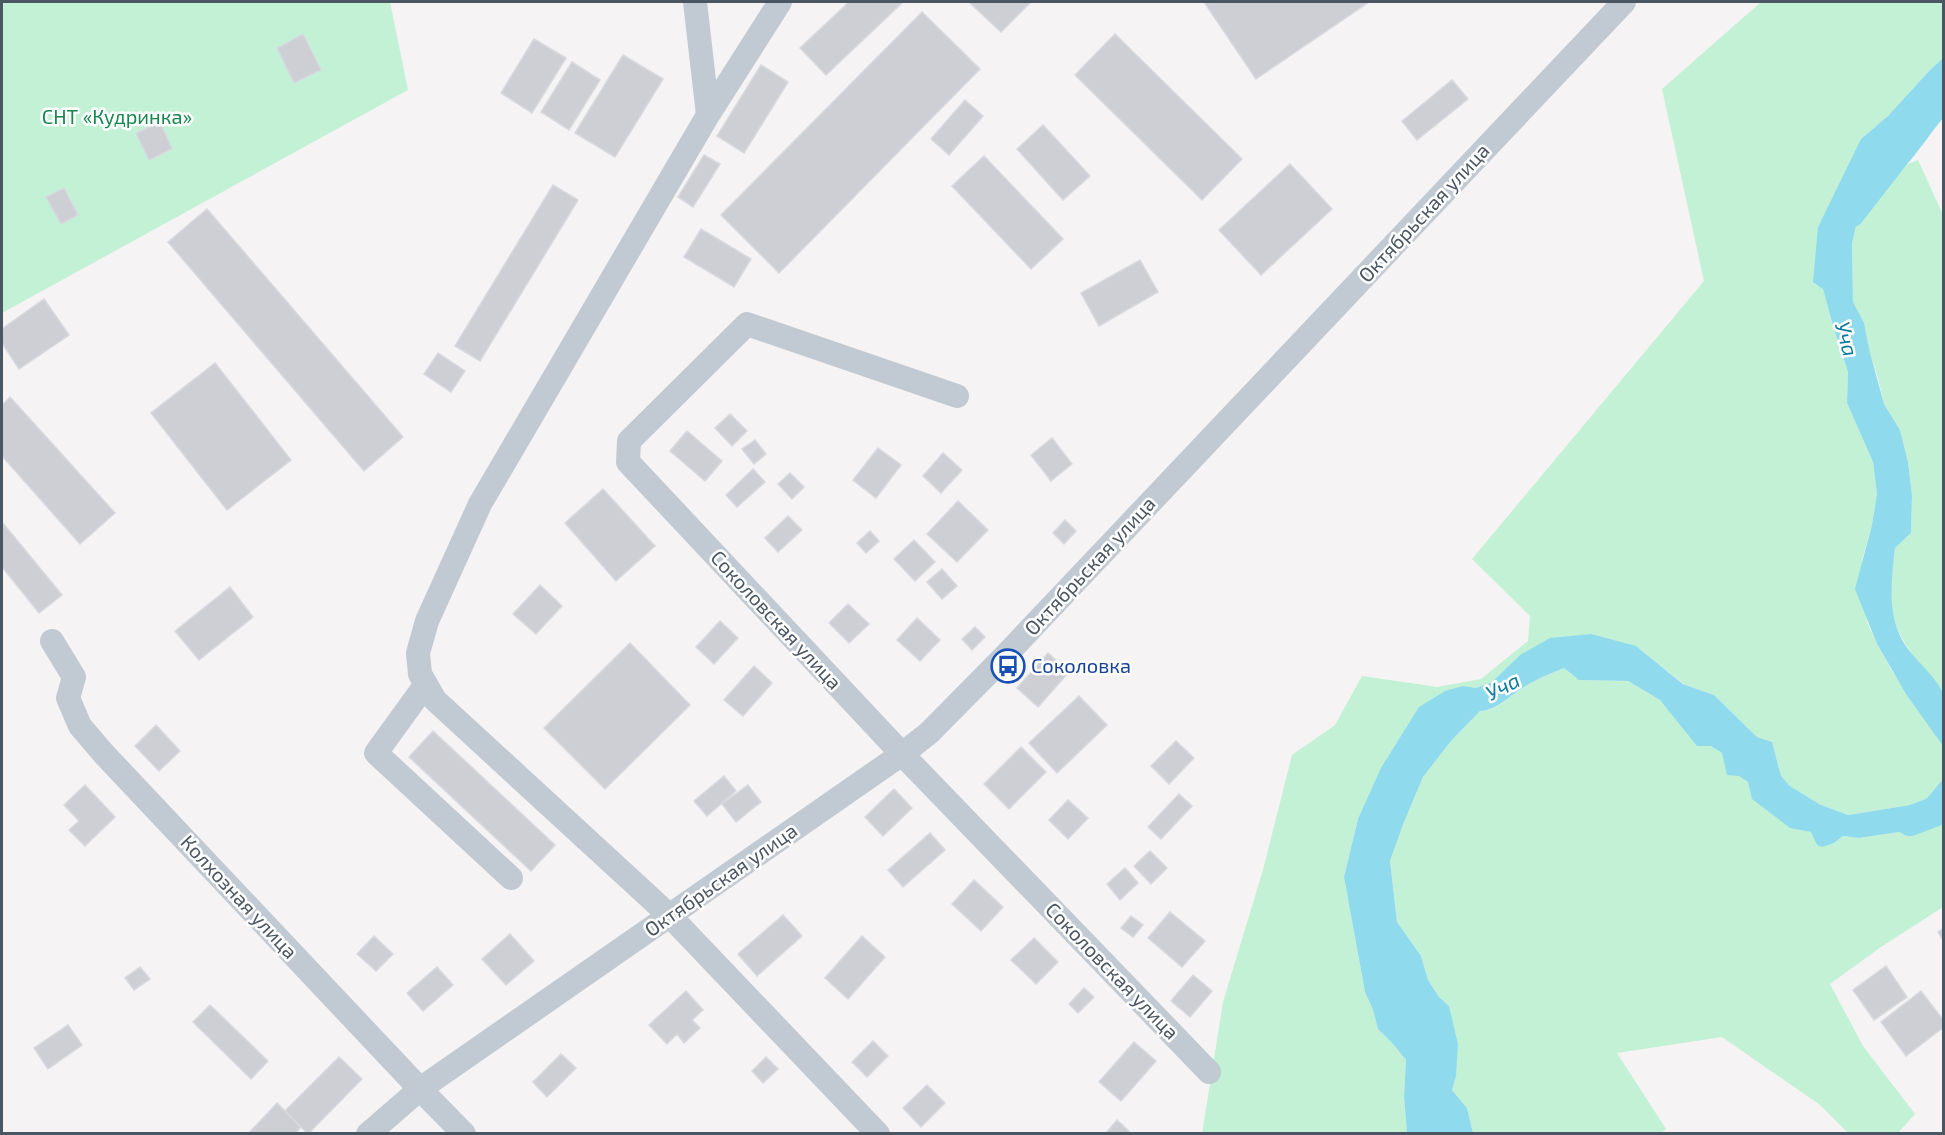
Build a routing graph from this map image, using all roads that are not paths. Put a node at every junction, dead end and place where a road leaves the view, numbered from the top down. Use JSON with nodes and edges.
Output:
{"nodes":[{"id":1,"x":695,"y":2,"type":"edge"},
{"id":2,"x":780,"y":2,"type":"edge"},
{"id":3,"x":1624,"y":2,"type":"edge"},
{"id":4,"x":708,"y":116,"type":"junction"},
{"id":5,"x":957,"y":396,"type":"dead end"},
{"id":6,"x":52,"y":641,"type":"dead end"},
{"id":7,"x":426,"y":684,"type":"junction"},
{"id":8,"x":902,"y":754,"type":"junction"},
{"id":9,"x":511,"y":878,"type":"dead end"},
{"id":10,"x":670,"y":916,"type":"junction"},
{"id":11,"x":1209,"y":1072,"type":"dead end"},
{"id":12,"x":420,"y":1089,"type":"junction"},
{"id":13,"x":368,"y":1134,"type":"edge"},
{"id":14,"x":465,"y":1134,"type":"edge"},
{"id":15,"x":878,"y":1134,"type":"edge"}],
"edges":[{"from":1,"to":4,"type":"street"},
{"from":2,"to":4,"type":"street"},
{"from":3,"to":8,"type":"street","name":"Октябрьская улица"},
{"from":4,"to":7,"type":"street"},
{"from":5,"to":8,"type":"street","name":"Соколовская улица"},
{"from":6,"to":12,"type":"street","name":"Колхозная улица"},
{"from":7,"to":9,"type":"street"},
{"from":7,"to":10,"type":"street"},
{"from":8,"to":10,"type":"street","name":"Октябрьская улица"},
{"from":8,"to":11,"type":"street","name":"Соколовская улица"},
{"from":10,"to":12,"type":"street","name":"Октябрьская улица"},
{"from":10,"to":15,"type":"street"},
{"from":12,"to":13,"type":"street","name":"Октябрьская улица"},
{"from":12,"to":14,"type":"street","name":"Колхозная улица"}]}
